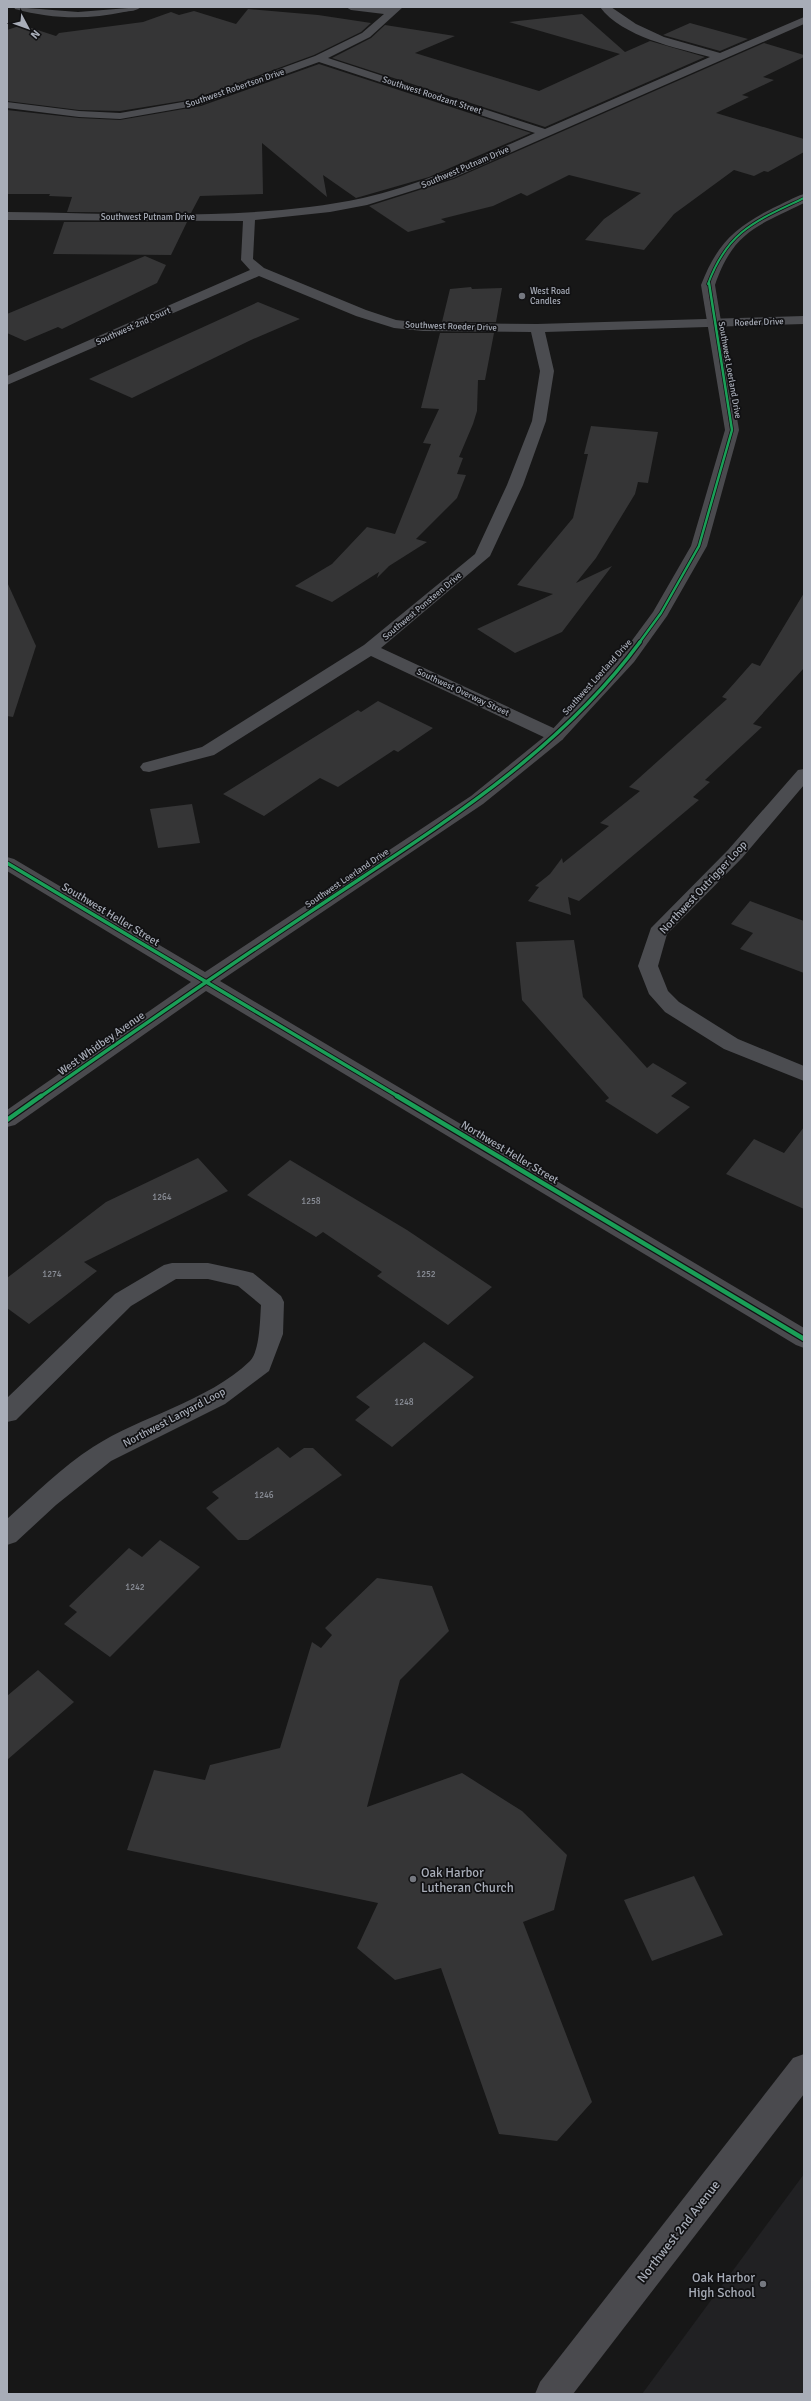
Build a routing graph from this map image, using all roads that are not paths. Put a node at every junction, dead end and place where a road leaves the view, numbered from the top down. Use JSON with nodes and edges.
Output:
{"nodes":[{"id":1,"x":19,"y":7,"type":"edge"},
{"id":2,"x":136,"y":7,"type":"edge"},
{"id":3,"x":351,"y":7,"type":"edge"},
{"id":4,"x":604,"y":7,"type":"edge"},
{"id":5,"x":395,"y":9,"type":"edge"},
{"id":6,"x":804,"y":20,"type":"edge"},
{"id":7,"x":723,"y":57,"type":"junction"},
{"id":8,"x":320,"y":58,"type":"junction"},
{"id":9,"x":7,"y":105,"type":"edge"},
{"id":10,"x":544,"y":132,"type":"junction"},
{"id":11,"x":804,"y":198,"type":"edge"},
{"id":12,"x":7,"y":216,"type":"edge"},
{"id":13,"x":249,"y":217,"type":"junction"},
{"id":14,"x":259,"y":271,"type":"junction"},
{"id":15,"x":804,"y":320,"type":"edge"},
{"id":16,"x":713,"y":324,"type":"junction"},
{"id":17,"x":537,"y":328,"type":"junction"},
{"id":18,"x":7,"y":381,"type":"edge"},
{"id":19,"x":370,"y":649,"type":"junction"},
{"id":20,"x":556,"y":736,"type":"junction"},
{"id":21,"x":149,"y":767,"type":"dead end"},
{"id":22,"x":804,"y":774,"type":"edge"},
{"id":23,"x":7,"y":862,"type":"edge"},
{"id":24,"x":206,"y":981,"type":"junction"},
{"id":25,"x":804,"y":1074,"type":"edge"},
{"id":26,"x":7,"y":1120,"type":"edge"},
{"id":27,"x":804,"y":1339,"type":"edge"},
{"id":28,"x":7,"y":1413,"type":"edge"},
{"id":29,"x":7,"y":1535,"type":"edge"},
{"id":30,"x":804,"y":2069,"type":"edge"},
{"id":31,"x":552,"y":2394,"type":"edge"}],
"edges":[{"from":1,"to":2,"type":"street"},
{"from":3,"to":5,"type":"street"},
{"from":4,"to":7,"type":"street"},
{"from":5,"to":8,"type":"street","name":"Southwest Robertson Drive"},
{"from":6,"to":7,"type":"street","name":"Southwest Putnam Drive"},
{"from":7,"to":10,"type":"street","name":"Southwest Putnam Drive"},
{"from":8,"to":9,"type":"street","name":"Southwest Robertson Drive"},
{"from":8,"to":10,"type":"street","name":"Southwest Roodzant Street"},
{"from":10,"to":13,"type":"street","name":"Southwest Putnam Drive"},
{"from":11,"to":16,"type":"street","name":"Southwest Loerland Drive"},
{"from":12,"to":13,"type":"street","name":"Southwest Putnam Drive"},
{"from":13,"to":14,"type":"street","name":"Southwest Roeder Drive"},
{"from":14,"to":17,"type":"street","name":"Southwest Roeder Drive"},
{"from":14,"to":18,"type":"street","name":"Southwest 2nd Court"},
{"from":15,"to":16,"type":"street","name":"Roeder Drive"},
{"from":16,"to":17,"type":"street","name":"Southwest Roeder Drive"},
{"from":16,"to":20,"type":"street","name":"Southwest Loerland Drive"},
{"from":17,"to":19,"type":"street","name":"Southwest Ponsteen Drive"},
{"from":19,"to":20,"type":"street","name":"Southwest Overway Street"},
{"from":19,"to":21,"type":"street","name":"Southwest Ponsteen Drive"},
{"from":20,"to":24,"type":"street","name":"Southwest Loerland Drive"},
{"from":22,"to":25,"type":"street","name":"Northwest Outrigger Loop"},
{"from":23,"to":24,"type":"street","name":"Southwest Heller Street"},
{"from":24,"to":26,"type":"street","name":"West Whidbey Avenue"},
{"from":24,"to":27,"type":"street","name":"Northwest Heller Street"},
{"from":28,"to":29,"type":"street","name":"Northwest Lanyard Loop"},
{"from":30,"to":31,"type":"street","name":"Northwest 2nd Avenue"}]}
